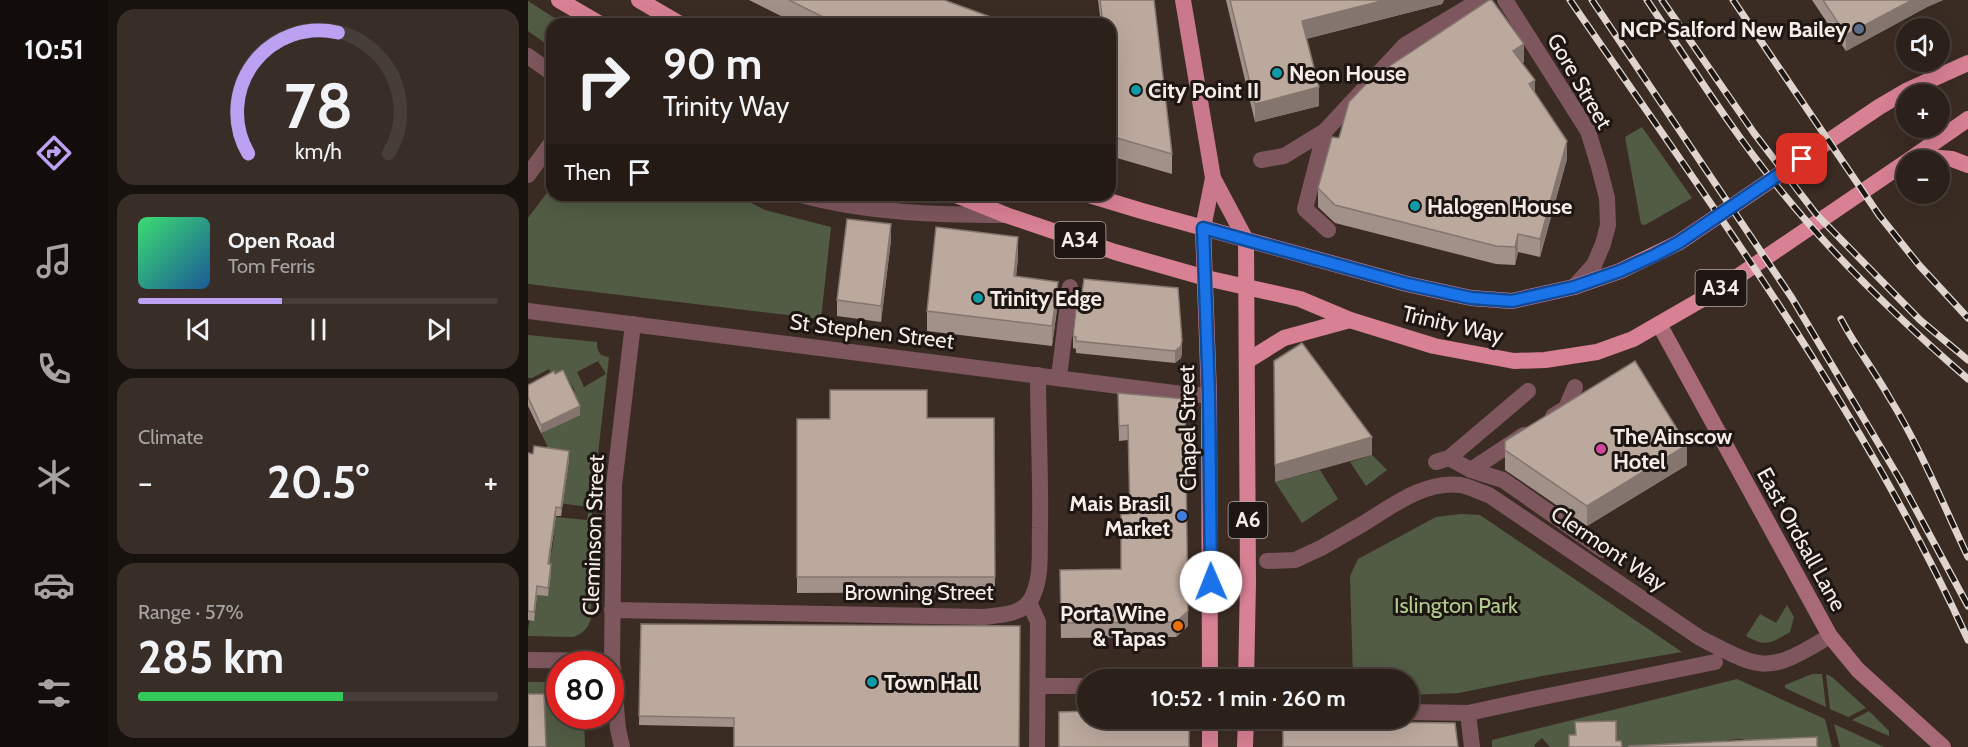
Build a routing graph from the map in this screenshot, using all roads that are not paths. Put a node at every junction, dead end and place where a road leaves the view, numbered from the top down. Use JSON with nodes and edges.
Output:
{"nodes":[{"id":1,"x":558,"y":0,"type":"edge"},
{"id":2,"x":639,"y":0,"type":"edge"},
{"id":3,"x":1183,"y":0,"type":"edge"},
{"id":4,"x":1480,"y":0,"type":"edge"},
{"id":5,"x":1505,"y":0,"type":"edge"},
{"id":6,"x":590,"y":18,"type":"edge"},
{"id":7,"x":670,"y":18,"type":"edge"},
{"id":8,"x":528,"y":56,"type":"edge"},
{"id":9,"x":1968,"y":63,"type":"edge"},
{"id":10,"x":546,"y":69,"type":"edge"},
{"id":11,"x":1968,"y":119,"type":"edge"},
{"id":12,"x":1325,"y":131,"type":"junction"},
{"id":13,"x":546,"y":150,"type":"edge"},
{"id":14,"x":1924,"y":150,"type":"edge"},
{"id":15,"x":1950,"y":159,"type":"edge"},
{"id":16,"x":1261,"y":160,"type":"dead end"},
{"id":17,"x":1968,"y":165,"type":"edge"},
{"id":18,"x":1896,"y":169,"type":"edge"},
{"id":19,"x":528,"y":175,"type":"edge"},
{"id":20,"x":1214,"y":178,"type":"junction"},
{"id":21,"x":833,"y":201,"type":"edge"},
{"id":22,"x":971,"y":201,"type":"edge"},
{"id":23,"x":1110,"y":201,"type":"edge"},
{"id":24,"x":1006,"y":215,"type":"junction"},
{"id":25,"x":1203,"y":228,"type":"junction"},
{"id":26,"x":1328,"y":230,"type":"dead end"},
{"id":27,"x":1246,"y":240,"type":"junction"},
{"id":28,"x":1206,"y":278,"type":"junction"},
{"id":29,"x":1070,"y":287,"type":"dead end"},
{"id":30,"x":1246,"y":287,"type":"junction"},
{"id":31,"x":1574,"y":287,"type":"junction"},
{"id":32,"x":528,"y":311,"type":"edge"},
{"id":33,"x":1350,"y":320,"type":"junction"},
{"id":34,"x":633,"y":324,"type":"junction"},
{"id":35,"x":1659,"y":324,"type":"junction"},
{"id":36,"x":1247,"y":361,"type":"junction"},
{"id":37,"x":1038,"y":375,"type":"junction"},
{"id":38,"x":1059,"y":377,"type":"junction"},
{"id":39,"x":1575,"y":387,"type":"dead end"},
{"id":40,"x":1527,"y":391,"type":"dead end"},
{"id":41,"x":1209,"y":394,"type":"junction"},
{"id":42,"x":1471,"y":470,"type":"junction"},
{"id":43,"x":1603,"y":550,"type":"dead end"},
{"id":44,"x":1267,"y":561,"type":"dead end"},
{"id":45,"x":1029,"y":602,"type":"junction"},
{"id":46,"x":612,"y":610,"type":"junction"},
{"id":47,"x":1830,"y":636,"type":"junction"},
{"id":48,"x":612,"y":651,"type":"edge"},
{"id":49,"x":528,"y":660,"type":"edge"},
{"id":50,"x":546,"y":660,"type":"edge"},
{"id":51,"x":1715,"y":662,"type":"dead end"},
{"id":52,"x":1210,"y":669,"type":"edge"},
{"id":53,"x":1246,"y":669,"type":"edge"},
{"id":54,"x":1038,"y":686,"type":"junction"},
{"id":55,"x":1077,"y":686,"type":"edge"},
{"id":56,"x":1419,"y":712,"type":"edge"},
{"id":57,"x":1468,"y":713,"type":"junction"},
{"id":58,"x":618,"y":729,"type":"edge"},
{"id":59,"x":1210,"y":729,"type":"edge"},
{"id":60,"x":1246,"y":729,"type":"edge"},
{"id":61,"x":622,"y":747,"type":"edge"},
{"id":62,"x":1037,"y":747,"type":"edge"},
{"id":63,"x":1210,"y":747,"type":"edge"},
{"id":64,"x":1245,"y":747,"type":"edge"},
{"id":65,"x":1472,"y":747,"type":"edge"},
{"id":66,"x":1943,"y":747,"type":"edge"}],
"edges":[{"from":1,"to":6,"type":"highway"},
{"from":2,"to":7,"type":"highway"},
{"from":3,"to":20,"type":"main road","name":"Chapel Street","number":"A6"},
{"from":4,"to":12,"type":"street"},
{"from":5,"to":31,"type":"street","name":"Gore Street"},
{"from":8,"to":10,"type":"street"},
{"from":9,"to":31,"type":"highway","name":"Trinity Way","number":"A34"},
{"from":11,"to":14,"type":"highway","name":"Trinity Way","number":"A34"},
{"from":12,"to":16,"type":"street"},
{"from":12,"to":26,"type":"street"},
{"from":13,"to":19,"type":"street"},
{"from":15,"to":17,"type":"highway"},
{"from":18,"to":35,"type":"highway","name":"Trinity Way","number":"A34"},
{"from":20,"to":25,"type":"main road","name":"Chapel Street","number":"A6"},
{"from":20,"to":27,"type":"main road","name":"Chapel Street","number":"A6"},
{"from":21,"to":24,"type":"street"},
{"from":22,"to":24,"type":"highway","name":"Trinity Way","number":"A34"},
{"from":23,"to":25,"type":"highway","name":"Trinity Way","number":"A34"},
{"from":24,"to":28,"type":"highway","name":"Trinity Way","number":"A34"},
{"from":25,"to":27,"type":"highway","name":"Trinity Way","number":"A34"},
{"from":25,"to":28,"type":"highway","name":"Chapel Street","number":"A6"},
{"from":27,"to":30,"type":"highway","name":"Chapel Street","number":"A6"},
{"from":27,"to":31,"type":"highway","name":"Trinity Way","number":"A34"},
{"from":28,"to":30,"type":"highway","name":"Trinity Way","number":"A34"},
{"from":28,"to":41,"type":"highway","name":"Chapel Street","number":"A6"},
{"from":29,"to":38,"type":"street"},
{"from":30,"to":33,"type":"highway","name":"Trinity Way","number":"A34"},
{"from":30,"to":36,"type":"highway","name":"Chapel Street","number":"A6"},
{"from":32,"to":34,"type":"street","name":"St Stephen Street"},
{"from":33,"to":35,"type":"highway","name":"Trinity Way","number":"A34"},
{"from":33,"to":36,"type":"highway"},
{"from":34,"to":37,"type":"street","name":"St Stephen Street"},
{"from":34,"to":46,"type":"street","name":"Cleminson Street"},
{"from":35,"to":47,"type":"main road","name":"East Ordsall Lane"},
{"from":36,"to":53,"type":"highway","name":"Chapel Street","number":"A6"},
{"from":37,"to":38,"type":"street","name":"St Stephen Street"},
{"from":37,"to":45,"type":"street"},
{"from":38,"to":41,"type":"street","name":"St Stephen Street"},
{"from":39,"to":42,"type":"street"},
{"from":40,"to":42,"type":"street"},
{"from":41,"to":52,"type":"highway","name":"Chapel Street","number":"A6"},
{"from":42,"to":43,"type":"street"},
{"from":44,"to":47,"type":"street","name":"Clermont Way"},
{"from":45,"to":46,"type":"street","name":"Browning Street"},
{"from":45,"to":54,"type":"street"},
{"from":46,"to":48,"type":"street","name":"Cleminson Street"},
{"from":47,"to":66,"type":"main road","name":"East Ordsall Lane"},
{"from":49,"to":50,"type":"street"},
{"from":51,"to":57,"type":"street"},
{"from":54,"to":55,"type":"street"},
{"from":54,"to":62,"type":"street"},
{"from":56,"to":57,"type":"street"},
{"from":57,"to":65,"type":"street"},
{"from":58,"to":61,"type":"street","name":"Cleminson Street"},
{"from":59,"to":63,"type":"highway"},
{"from":60,"to":64,"type":"highway"}]}
